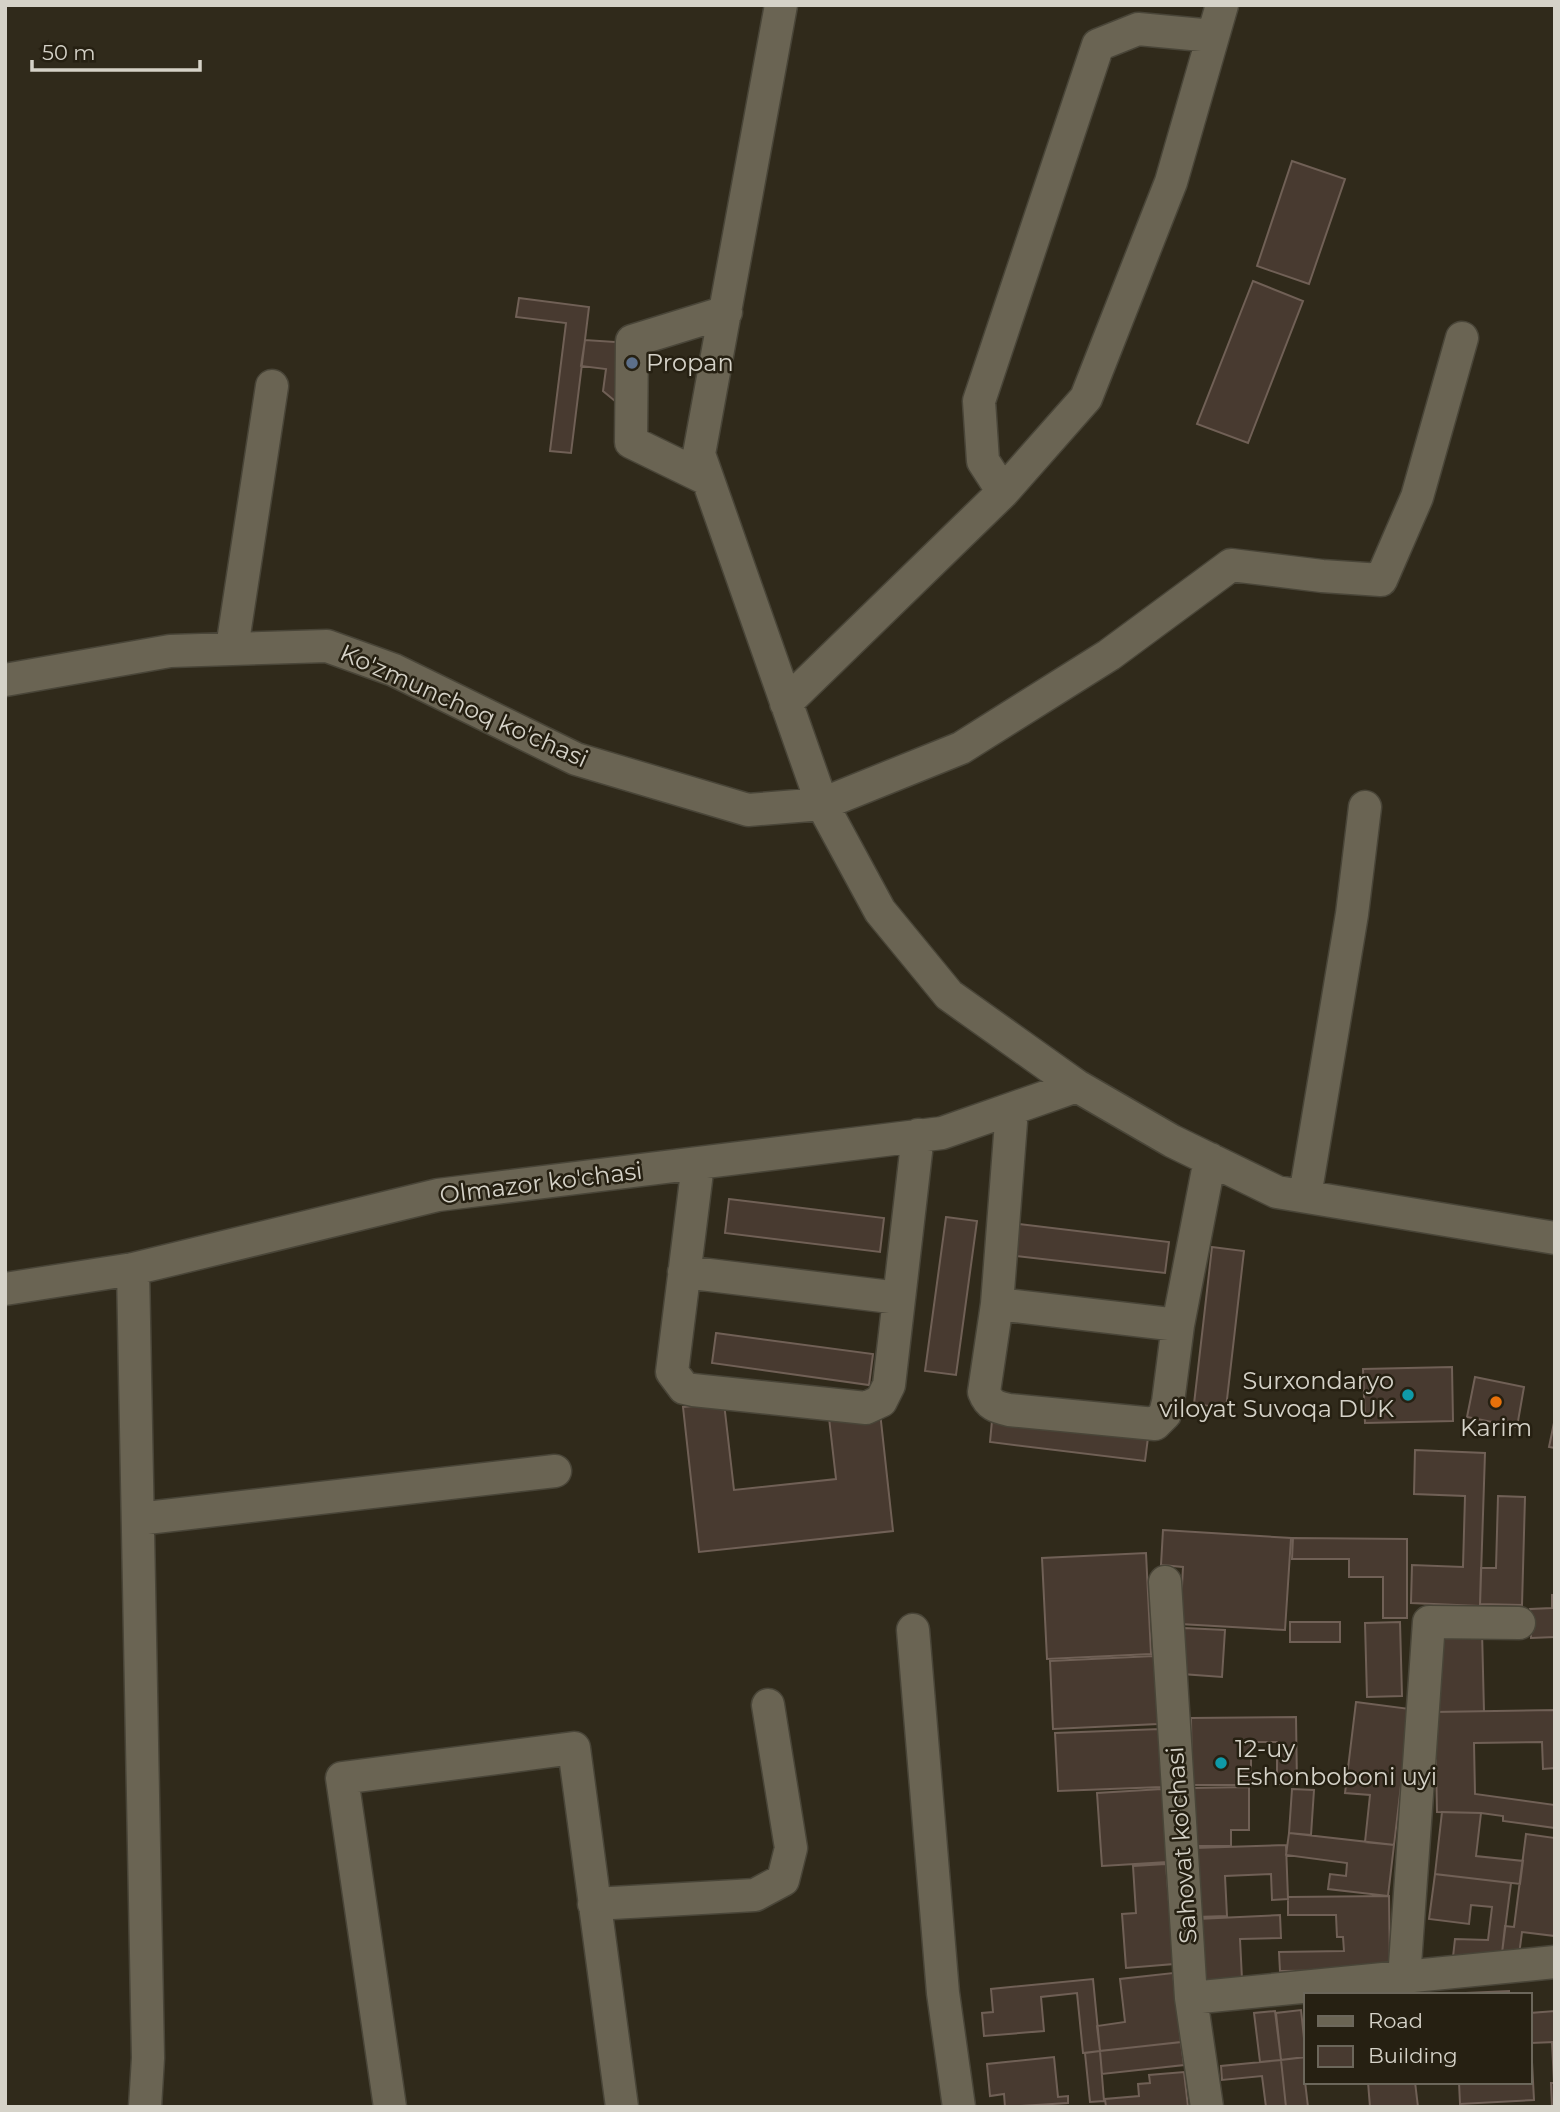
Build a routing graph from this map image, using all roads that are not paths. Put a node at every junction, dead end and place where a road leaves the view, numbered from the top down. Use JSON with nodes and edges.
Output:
{"nodes":[{"id":1,"x":781,"y":5,"type":"edge"},
{"id":2,"x":1222,"y":5,"type":"edge"},
{"id":3,"x":1213,"y":36,"type":"junction"},
{"id":4,"x":726,"y":312,"type":"junction"},
{"id":5,"x":1462,"y":338,"type":"dead end"},
{"id":6,"x":272,"y":386,"type":"dead end"},
{"id":7,"x":707,"y":479,"type":"junction"},
{"id":8,"x":1003,"y":492,"type":"junction"},
{"id":9,"x":232,"y":648,"type":"junction"},
{"id":10,"x":5,"y":680,"type":"edge"},
{"id":11,"x":786,"y":704,"type":"junction"},
{"id":12,"x":822,"y":804,"type":"junction"},
{"id":13,"x":1365,"y":807,"type":"dead end"},
{"id":14,"x":1077,"y":1086,"type":"junction"},
{"id":15,"x":1012,"y":1109,"type":"junction"},
{"id":16,"x":918,"y":1135,"type":"junction"},
{"id":17,"x":1210,"y":1159,"type":"junction"},
{"id":18,"x":698,"y":1164,"type":"junction"},
{"id":19,"x":1305,"y":1196,"type":"junction"},
{"id":20,"x":1555,"y":1238,"type":"edge"},
{"id":21,"x":133,"y":1269,"type":"junction"},
{"id":22,"x":684,"y":1272,"type":"junction"},
{"id":23,"x":5,"y":1289,"type":"edge"},
{"id":24,"x":899,"y":1298,"type":"junction"},
{"id":25,"x":998,"y":1304,"type":"junction"},
{"id":26,"x":1178,"y":1325,"type":"junction"},
{"id":27,"x":555,"y":1471,"type":"dead end"},
{"id":28,"x":138,"y":1519,"type":"junction"},
{"id":29,"x":1165,"y":1582,"type":"dead end"},
{"id":30,"x":1519,"y":1623,"type":"dead end"},
{"id":31,"x":913,"y":1630,"type":"dead end"},
{"id":32,"x":768,"y":1705,"type":"dead end"},
{"id":33,"x":594,"y":1904,"type":"junction"},
{"id":34,"x":1555,"y":1962,"type":"edge"},
{"id":35,"x":1404,"y":1979,"type":"junction"},
{"id":36,"x":1191,"y":1998,"type":"junction"},
{"id":37,"x":145,"y":2107,"type":"edge"},
{"id":38,"x":390,"y":2107,"type":"edge"},
{"id":39,"x":622,"y":2107,"type":"edge"},
{"id":40,"x":958,"y":2107,"type":"edge"},
{"id":41,"x":1207,"y":2107,"type":"edge"}],
"edges":[{"from":1,"to":4,"type":"street"},
{"from":2,"to":3,"type":"street"},
{"from":3,"to":8,"type":"street"},
{"from":3,"to":8,"type":"street"},
{"from":4,"to":7,"type":"street"},
{"from":4,"to":7,"type":"street"},
{"from":5,"to":12,"type":"street","name":"Ko'zmunchoq ko'chasi"},
{"from":6,"to":9,"type":"street"},
{"from":7,"to":11,"type":"street"},
{"from":8,"to":11,"type":"street"},
{"from":9,"to":10,"type":"street","name":"Ko'zmunchoq ko'chasi"},
{"from":9,"to":12,"type":"street","name":"Ko'zmunchoq ko'chasi"},
{"from":11,"to":12,"type":"street"},
{"from":12,"to":14,"type":"street"},
{"from":13,"to":19,"type":"street"},
{"from":14,"to":15,"type":"street","name":"Olmazor ko'chasi"},
{"from":14,"to":17,"type":"street"},
{"from":15,"to":16,"type":"street","name":"Olmazor ko'chasi"},
{"from":15,"to":25,"type":"street"},
{"from":16,"to":18,"type":"street","name":"Olmazor ko'chasi"},
{"from":16,"to":24,"type":"street"},
{"from":17,"to":19,"type":"street"},
{"from":17,"to":26,"type":"street"},
{"from":18,"to":21,"type":"street","name":"Olmazor ko'chasi"},
{"from":18,"to":22,"type":"street"},
{"from":19,"to":20,"type":"street"},
{"from":21,"to":23,"type":"street","name":"Olmazor ko'chasi"},
{"from":21,"to":28,"type":"street"},
{"from":22,"to":24,"type":"street"},
{"from":22,"to":24,"type":"street"},
{"from":25,"to":26,"type":"street"},
{"from":25,"to":26,"type":"street"},
{"from":27,"to":28,"type":"street"},
{"from":28,"to":37,"type":"street"},
{"from":29,"to":36,"type":"street","name":"Sahovat ko'chasi"},
{"from":30,"to":35,"type":"street"},
{"from":31,"to":40,"type":"street"},
{"from":32,"to":33,"type":"street"},
{"from":33,"to":38,"type":"street"},
{"from":33,"to":39,"type":"street"},
{"from":34,"to":35,"type":"street"},
{"from":35,"to":36,"type":"street"},
{"from":36,"to":41,"type":"street","name":"Sahovat ko'chasi"}]}
